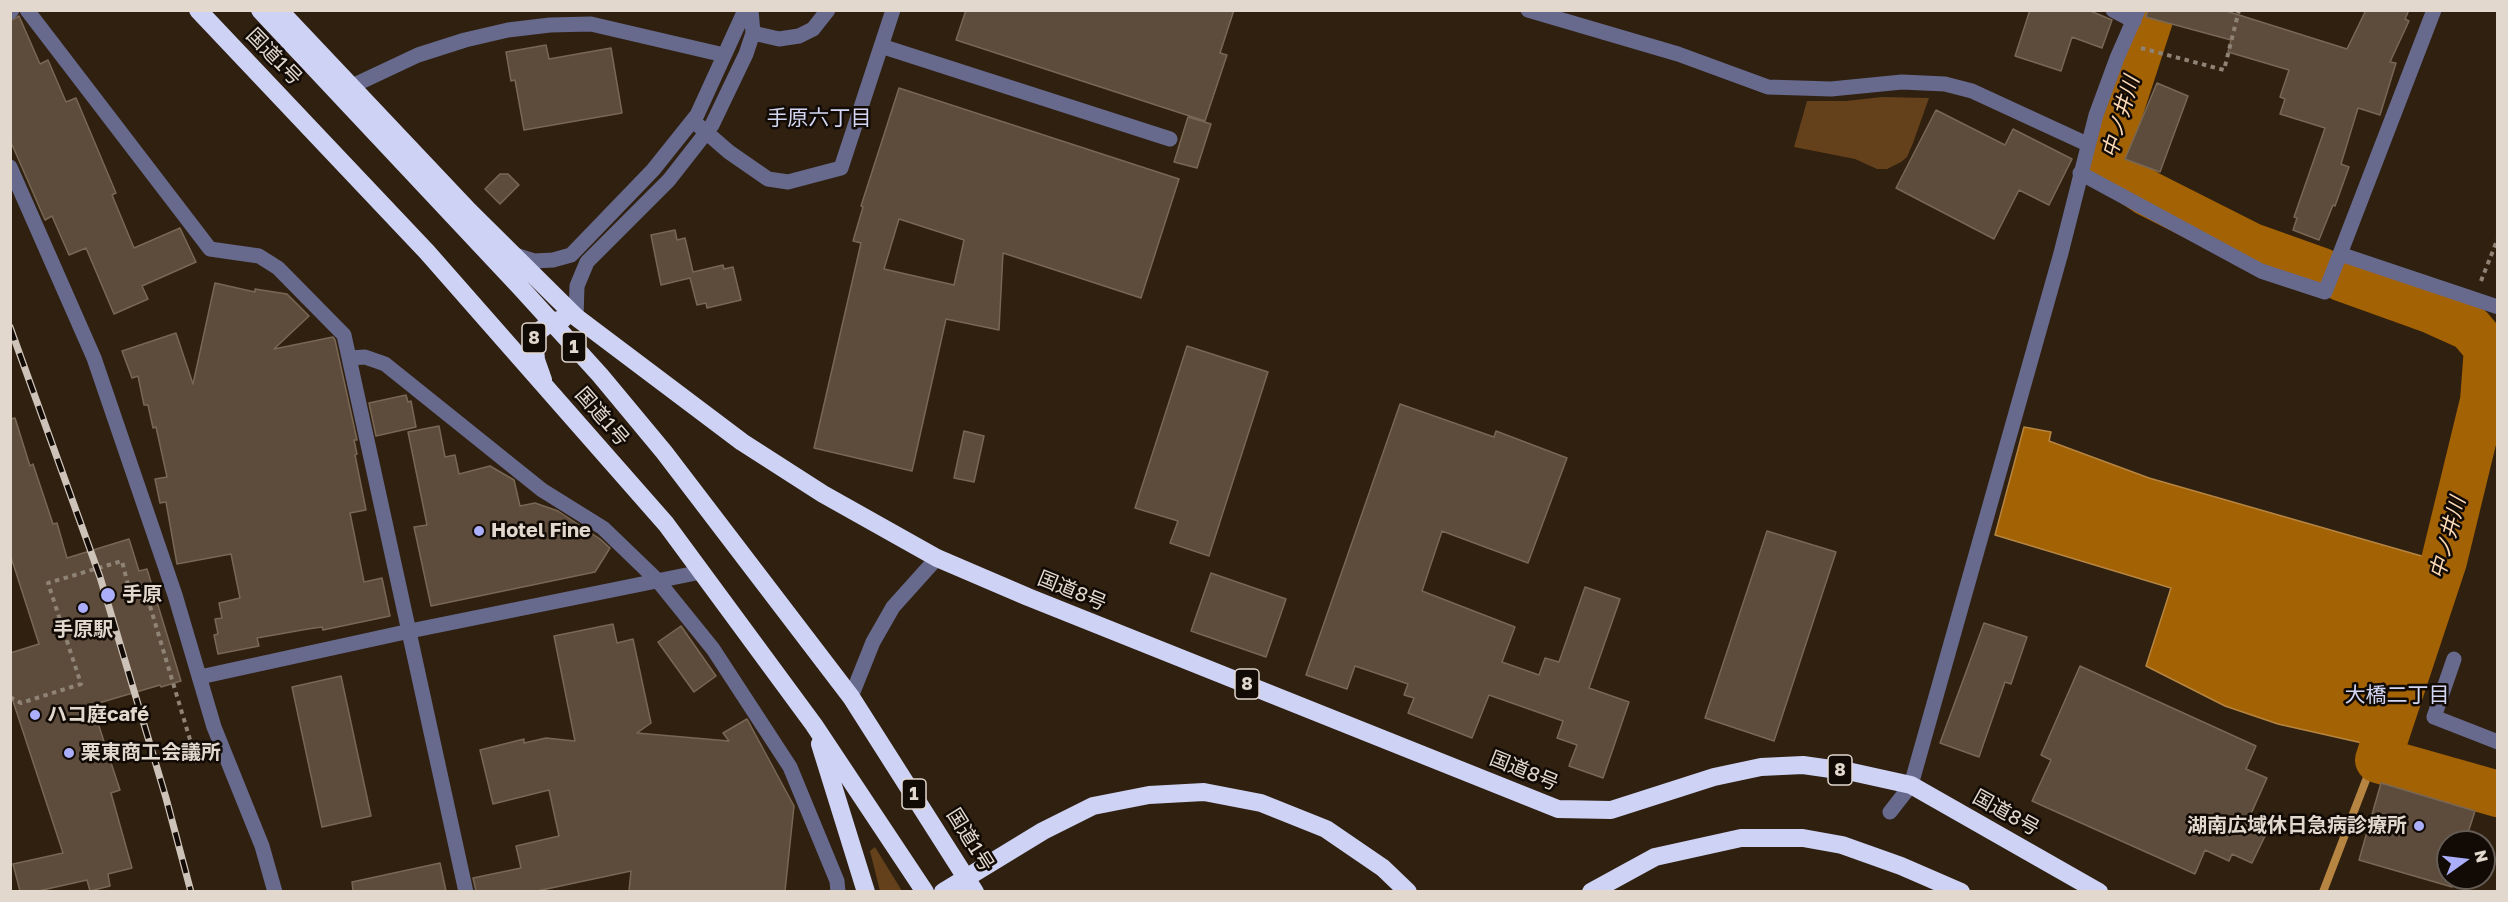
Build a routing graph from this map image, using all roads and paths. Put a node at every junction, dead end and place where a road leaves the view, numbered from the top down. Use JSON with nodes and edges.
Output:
{"nodes":[{"id":1,"x":27,"y":10,"type":"edge"},
{"id":2,"x":198,"y":10,"type":"edge"},
{"id":3,"x":260,"y":10,"type":"edge"},
{"id":4,"x":279,"y":10,"type":"edge"},
{"id":5,"x":745,"y":10,"type":"edge"},
{"id":6,"x":751,"y":10,"type":"edge"},
{"id":7,"x":828,"y":10,"type":"edge"},
{"id":8,"x":893,"y":10,"type":"edge"},
{"id":9,"x":1528,"y":10,"type":"edge"},
{"id":10,"x":2113,"y":10,"type":"edge"},
{"id":11,"x":2239,"y":10,"type":"edge"},
{"id":12,"x":2434,"y":10,"type":"edge"},
{"id":13,"x":2136,"y":16,"type":"edge"},
{"id":14,"x":753,"y":33,"type":"junction"},
{"id":15,"x":881,"y":46,"type":"junction"},
{"id":16,"x":2150,"y":50,"type":"dead end"},
{"id":17,"x":724,"y":55,"type":"junction"},
{"id":18,"x":352,"y":86,"type":"junction"},
{"id":19,"x":693,"y":120,"type":"junction"},
{"id":20,"x":706,"y":132,"type":"junction"},
{"id":21,"x":1170,"y":139,"type":"dead end"},
{"id":22,"x":2087,"y":144,"type":"junction"},
{"id":23,"x":10,"y":167,"type":"edge"},
{"id":24,"x":2080,"y":173,"type":"junction"},
{"id":25,"x":2498,"y":238,"type":"edge"},
{"id":26,"x":512,"y":254,"type":"junction"},
{"id":27,"x":2340,"y":254,"type":"junction"},
{"id":28,"x":2477,"y":299,"type":"junction"},
{"id":29,"x":2498,"y":307,"type":"edge"},
{"id":30,"x":576,"y":317,"type":"junction"},
{"id":31,"x":551,"y":322,"type":"junction"},
{"id":32,"x":350,"y":358,"type":"junction"},
{"id":33,"x":546,"y":387,"type":"junction"},
{"id":34,"x":938,"y":558,"type":"junction"},
{"id":35,"x":701,"y":572,"type":"junction"},
{"id":36,"x":658,"y":581,"type":"junction"},
{"id":37,"x":410,"y":631,"type":"junction"},
{"id":38,"x":2454,"y":659,"type":"dead end"},
{"id":39,"x":200,"y":677,"type":"junction"},
{"id":40,"x":10,"y":697,"type":"edge"},
{"id":41,"x":851,"y":698,"type":"junction"},
{"id":42,"x":814,"y":725,"type":"junction"},
{"id":43,"x":2498,"y":742,"type":"edge"},
{"id":44,"x":197,"y":763,"type":"dead end"},
{"id":45,"x":1911,"y":785,"type":"junction"},
{"id":46,"x":1890,"y":812,"type":"dead end"},
{"id":47,"x":971,"y":884,"type":"edge"},
{"id":48,"x":275,"y":891,"type":"edge"},
{"id":49,"x":466,"y":891,"type":"edge"},
{"id":50,"x":838,"y":891,"type":"edge"},
{"id":51,"x":866,"y":891,"type":"edge"},
{"id":52,"x":925,"y":891,"type":"edge"},
{"id":53,"x":943,"y":891,"type":"edge"},
{"id":54,"x":1408,"y":891,"type":"edge"},
{"id":55,"x":1591,"y":891,"type":"edge"},
{"id":56,"x":1961,"y":891,"type":"edge"},
{"id":57,"x":2099,"y":891,"type":"edge"}],
"edges":[{"from":1,"to":32,"type":"street"},
{"from":2,"to":33,"type":"highway","name":"国道1号","number":"1"},
{"from":3,"to":31,"type":"highway","name":"国道1号","number":"1"},
{"from":4,"to":18,"type":"highway","number":"8"},
{"from":5,"to":17,"type":"street"},
{"from":6,"to":14,"type":"street"},
{"from":7,"to":14,"type":"street"},
{"from":8,"to":15,"type":"street"},
{"from":9,"to":22,"type":"street"},
{"from":10,"to":13,"type":"street"},
{"from":11,"to":16,"type":"path"},
{"from":12,"to":27,"type":"street"},
{"from":13,"to":22,"type":"street"},
{"from":14,"to":20,"type":"street"},
{"from":15,"to":20,"type":"street"},
{"from":15,"to":21,"type":"street"},
{"from":17,"to":18,"type":"street"},
{"from":17,"to":19,"type":"street"},
{"from":18,"to":26,"type":"highway","number":"8"},
{"from":19,"to":20,"type":"street"},
{"from":19,"to":26,"type":"street"},
{"from":20,"to":30,"type":"street"},
{"from":22,"to":24,"type":"street"},
{"from":23,"to":39,"type":"street"},
{"from":24,"to":27,"type":"street"},
{"from":24,"to":45,"type":"street"},
{"from":25,"to":28,"type":"path"},
{"from":26,"to":30,"type":"highway","number":"8"},
{"from":27,"to":28,"type":"street"},
{"from":28,"to":29,"type":"street"},
{"from":30,"to":31,"type":"highway","number":"8"},
{"from":30,"to":34,"type":"highway","number":"8"},
{"from":31,"to":33,"type":"highway","number":"8"},
{"from":31,"to":41,"type":"highway","name":"国道1号","number":"1"},
{"from":32,"to":36,"type":"street"},
{"from":32,"to":37,"type":"street"},
{"from":33,"to":35,"type":"highway","name":"国道1号","number":"1"},
{"from":34,"to":41,"type":"street"},
{"from":34,"to":45,"type":"highway","name":"国道8号","number":"8"},
{"from":35,"to":36,"type":"street"},
{"from":35,"to":42,"type":"highway","name":"国道1号","number":"1"},
{"from":36,"to":37,"type":"street"},
{"from":36,"to":50,"type":"street"},
{"from":37,"to":39,"type":"street"},
{"from":37,"to":49,"type":"street"},
{"from":38,"to":43,"type":"street"},
{"from":39,"to":48,"type":"street"},
{"from":40,"to":44,"type":"path"},
{"from":41,"to":47,"type":"highway","name":"国道1号","number":"1"},
{"from":42,"to":51,"type":"highway"},
{"from":42,"to":52,"type":"highway","name":"国道1号","number":"1"},
{"from":45,"to":46,"type":"street"},
{"from":45,"to":57,"type":"highway","name":"国道8号","number":"8"},
{"from":47,"to":53,"type":"highway"},
{"from":47,"to":54,"type":"highway"},
{"from":55,"to":56,"type":"highway"}]}
